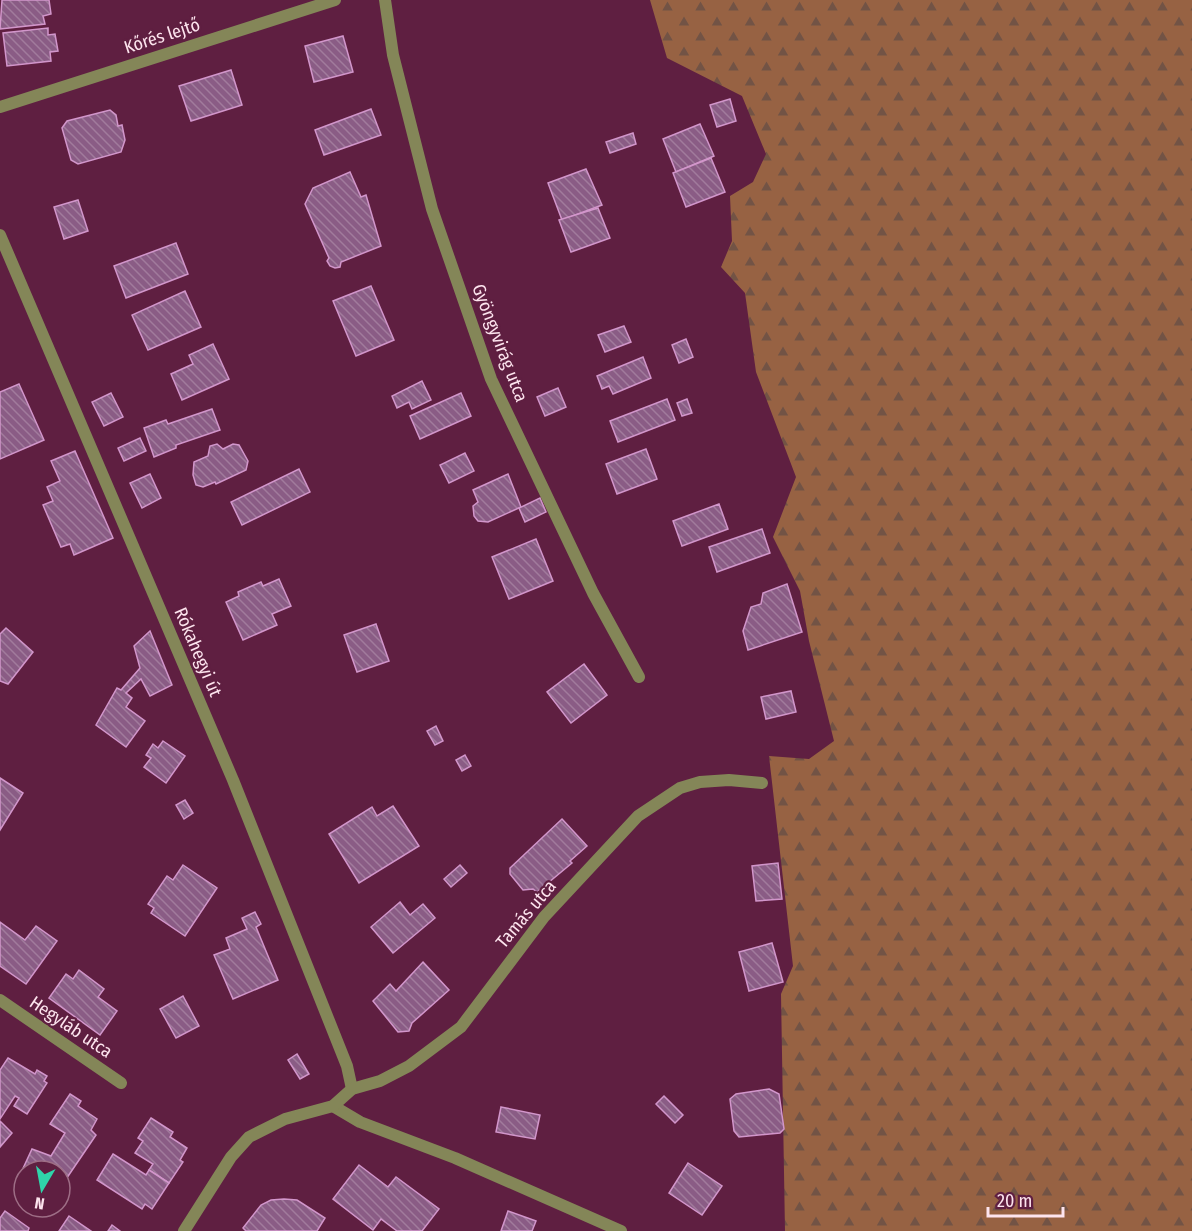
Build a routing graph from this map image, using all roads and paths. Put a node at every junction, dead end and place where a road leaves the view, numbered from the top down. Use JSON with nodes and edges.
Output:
{"nodes":[{"id":1,"x":335,"y":0,"type":"edge"},
{"id":2,"x":385,"y":0,"type":"edge"},
{"id":3,"x":0,"y":107,"type":"edge"},
{"id":4,"x":0,"y":234,"type":"edge"},
{"id":5,"x":639,"y":677,"type":"dead end"},
{"id":6,"x":762,"y":783,"type":"dead end"},
{"id":7,"x":0,"y":1000,"type":"edge"},
{"id":8,"x":121,"y":1083,"type":"dead end"},
{"id":9,"x":352,"y":1089,"type":"junction"},
{"id":10,"x":333,"y":1106,"type":"junction"},
{"id":11,"x":184,"y":1231,"type":"edge"},
{"id":12,"x":621,"y":1231,"type":"edge"}],
"edges":[{"from":1,"to":3,"type":"street","name":"Kőrés lejtő"},
{"from":2,"to":5,"type":"street","name":"Gyöngyvirág utca"},
{"from":4,"to":9,"type":"street","name":"Rókahegyi út"},
{"from":6,"to":9,"type":"street","name":"Tamás utca"},
{"from":7,"to":8,"type":"street","name":"Hegyláb utca"},
{"from":9,"to":10,"type":"street","name":"Tamás utca"},
{"from":10,"to":11,"type":"street","name":"Tamás utca"},
{"from":10,"to":12,"type":"street"}]}
